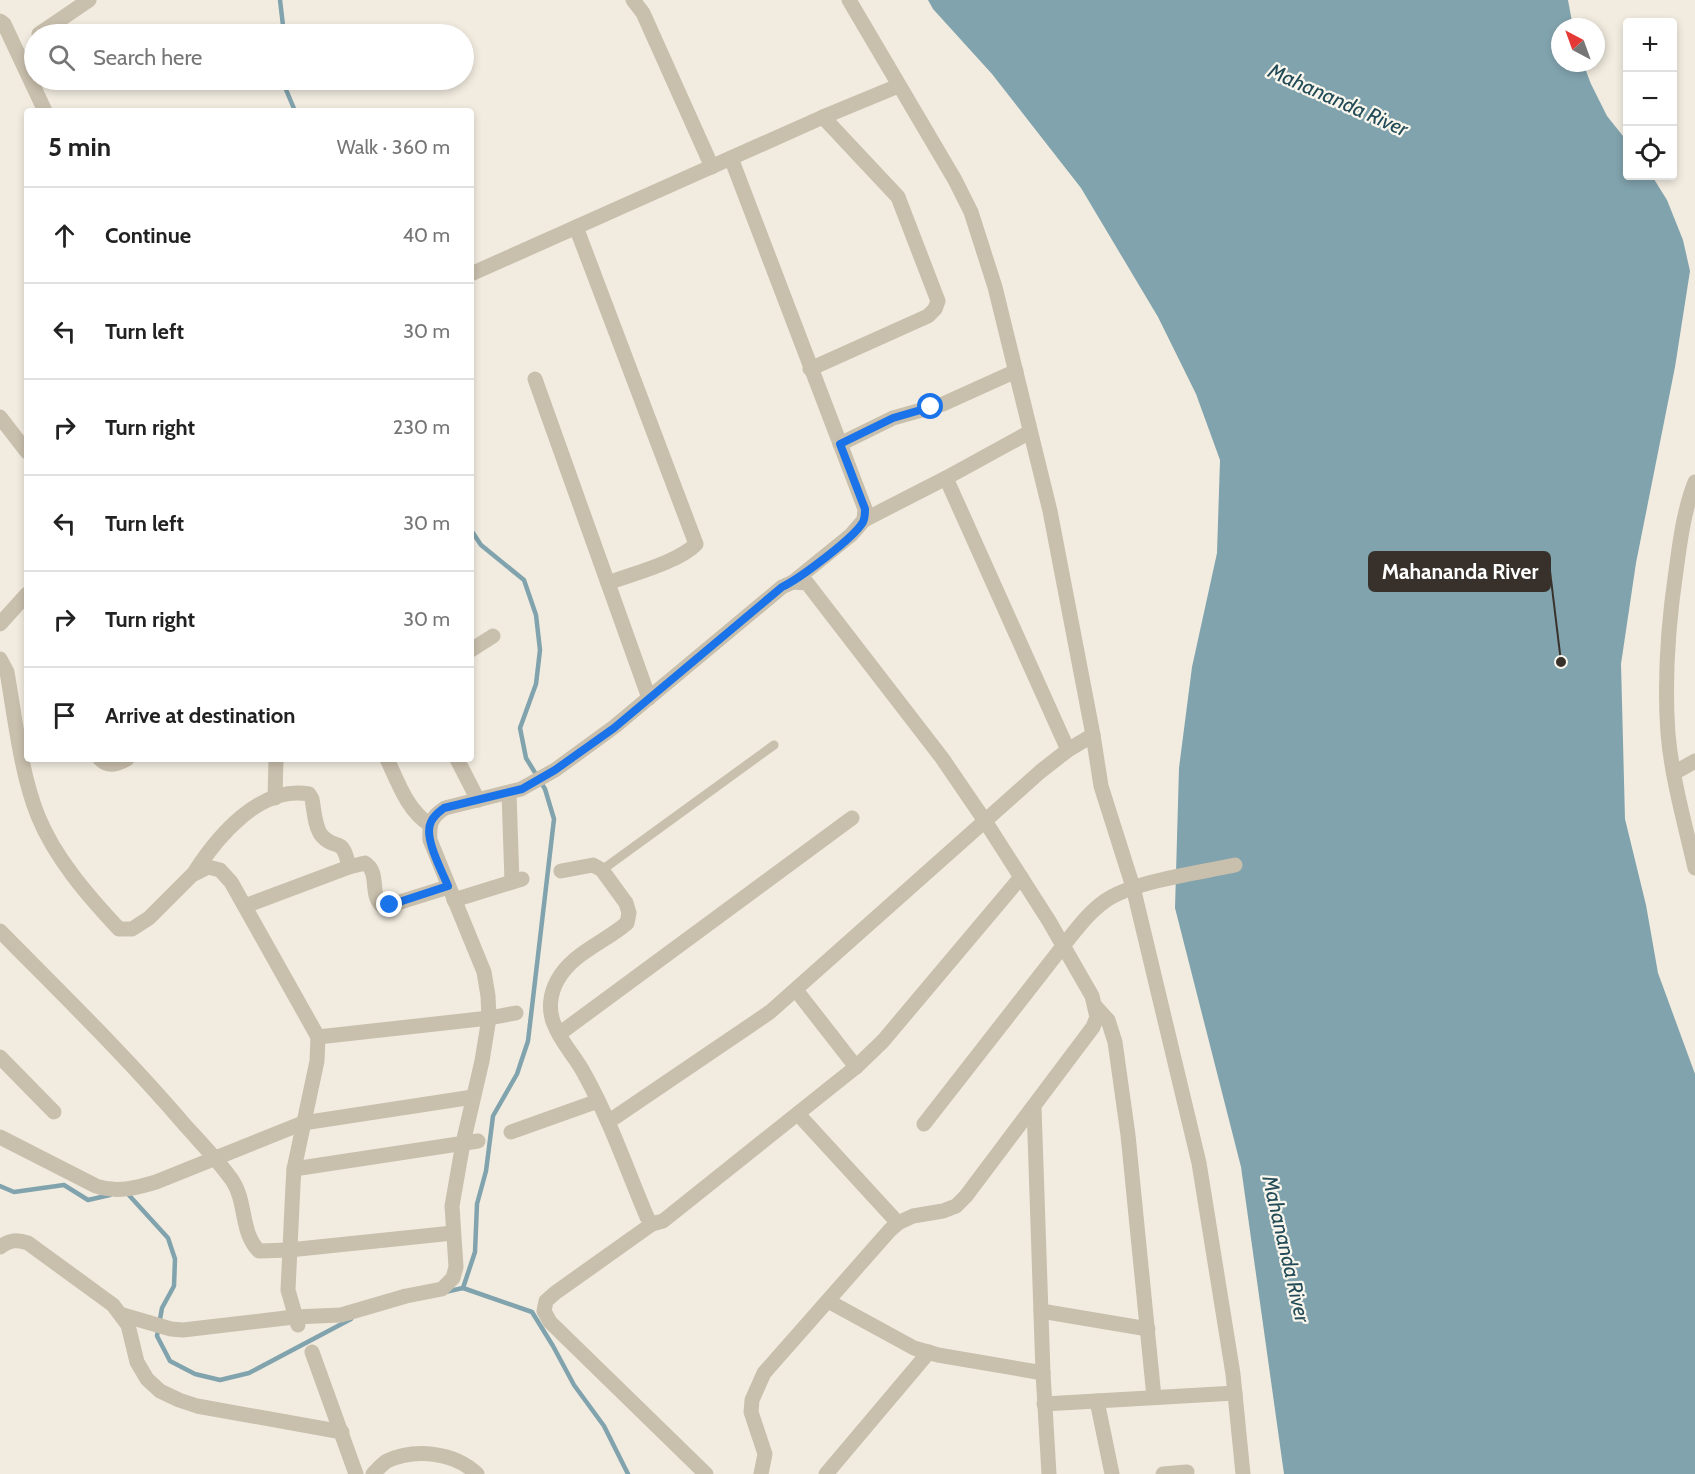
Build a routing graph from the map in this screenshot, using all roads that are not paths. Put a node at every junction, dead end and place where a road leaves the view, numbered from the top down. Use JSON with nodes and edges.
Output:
{"nodes":[{"id":1,"x":89,"y":0,"type":"edge"},
{"id":2,"x":633,"y":0,"type":"edge"},
{"id":3,"x":849,"y":0,"type":"edge"},
{"id":4,"x":0,"y":21,"type":"edge"},
{"id":5,"x":54,"y":24,"type":"edge"},
{"id":6,"x":24,"y":45,"type":"edge"},
{"id":7,"x":16,"y":50,"type":"junction"},
{"id":8,"x":24,"y":67,"type":"edge"},
{"id":9,"x":898,"y":86,"type":"junction"},
{"id":10,"x":35,"y":90,"type":"edge"},
{"id":11,"x":44,"y":108,"type":"edge"},
{"id":12,"x":823,"y":117,"type":"junction"},
{"id":13,"x":731,"y":158,"type":"junction"},
{"id":14,"x":712,"y":167,"type":"junction"},
{"id":15,"x":576,"y":227,"type":"junction"},
{"id":16,"x":474,"y":273,"type":"edge"},
{"id":17,"x":810,"y":369,"type":"junction"},
{"id":18,"x":1016,"y":372,"type":"junction"},
{"id":19,"x":535,"y":379,"type":"dead end"},
{"id":20,"x":0,"y":417,"type":"edge"},
{"id":21,"x":1030,"y":432,"type":"junction"},
{"id":22,"x":840,"y":444,"type":"junction"},
{"id":23,"x":24,"y":448,"type":"edge"},
{"id":24,"x":946,"y":478,"type":"junction"},
{"id":25,"x":1695,"y":482,"type":"edge"},
{"id":26,"x":864,"y":520,"type":"junction"},
{"id":27,"x":794,"y":582,"type":"junction"},
{"id":28,"x":608,"y":583,"type":"junction"},
{"id":29,"x":24,"y":597,"type":"edge"},
{"id":30,"x":0,"y":624,"type":"edge"},
{"id":31,"x":494,"y":636,"type":"dead end"},
{"id":32,"x":474,"y":648,"type":"edge"},
{"id":33,"x":0,"y":659,"type":"edge"},
{"id":34,"x":649,"y":698,"type":"junction"},
{"id":35,"x":22,"y":726,"type":"edge"},
{"id":36,"x":1093,"y":735,"type":"junction"},
{"id":37,"x":24,"y":741,"type":"edge"},
{"id":38,"x":774,"y":745,"type":"dead end"},
{"id":39,"x":1068,"y":750,"type":"junction"},
{"id":40,"x":1695,"y":761,"type":"edge"},
{"id":41,"x":27,"y":762,"type":"edge"},
{"id":42,"x":103,"y":762,"type":"edge"},
{"id":43,"x":120,"y":762,"type":"edge"},
{"id":44,"x":276,"y":762,"type":"edge"},
{"id":45,"x":388,"y":762,"type":"edge"},
{"id":46,"x":459,"y":762,"type":"edge"},
{"id":47,"x":1674,"y":773,"type":"junction"},
{"id":48,"x":515,"y":791,"type":"junction"},
{"id":49,"x":275,"y":798,"type":"junction"},
{"id":50,"x":478,"y":800,"type":"junction"},
{"id":51,"x":852,"y":818,"type":"dead end"},
{"id":52,"x":985,"y":821,"type":"junction"},
{"id":53,"x":429,"y":824,"type":"junction"},
{"id":54,"x":1235,"y":865,"type":"dead end"},
{"id":55,"x":349,"y":867,"type":"junction"},
{"id":56,"x":1695,"y":868,"type":"edge"},
{"id":57,"x":602,"y":870,"type":"junction"},
{"id":58,"x":561,"y":871,"type":"dead end"},
{"id":59,"x":192,"y":875,"type":"junction"},
{"id":60,"x":1021,"y":877,"type":"junction"},
{"id":61,"x":1133,"y":887,"type":"junction"},
{"id":62,"x":451,"y":893,"type":"junction"},
{"id":63,"x":245,"y":906,"type":"junction"},
{"id":64,"x":0,"y":931,"type":"edge"},
{"id":65,"x":1063,"y":946,"type":"junction"},
{"id":66,"x":796,"y":990,"type":"junction"},
{"id":67,"x":1096,"y":1007,"type":"junction"},
{"id":68,"x":516,"y":1013,"type":"dead end"},
{"id":69,"x":489,"y":1018,"type":"junction"},
{"id":70,"x":559,"y":1035,"type":"junction"},
{"id":71,"x":318,"y":1036,"type":"junction"},
{"id":72,"x":0,"y":1057,"type":"edge"},
{"id":73,"x":856,"y":1067,"type":"junction"},
{"id":74,"x":474,"y":1097,"type":"junction"},
{"id":75,"x":598,"y":1101,"type":"junction"},
{"id":76,"x":1034,"y":1106,"type":"junction"},
{"id":77,"x":54,"y":1112,"type":"dead end"},
{"id":78,"x":798,"y":1114,"type":"junction"},
{"id":79,"x":608,"y":1122,"type":"junction"},
{"id":80,"x":303,"y":1123,"type":"junction"},
{"id":81,"x":924,"y":1124,"type":"dead end"},
{"id":82,"x":511,"y":1132,"type":"dead end"},
{"id":83,"x":0,"y":1137,"type":"edge"},
{"id":84,"x":470,"y":1142,"type":"junction"},
{"id":85,"x":214,"y":1159,"type":"junction"},
{"id":86,"x":294,"y":1169,"type":"junction"},
{"id":87,"x":898,"y":1223,"type":"junction"},
{"id":88,"x":652,"y":1224,"type":"junction"},
{"id":89,"x":453,"y":1233,"type":"junction"},
{"id":90,"x":0,"y":1246,"type":"edge"},
{"id":91,"x":289,"y":1250,"type":"junction"},
{"id":92,"x":828,"y":1301,"type":"junction"},
{"id":93,"x":1041,"y":1311,"type":"junction"},
{"id":94,"x":123,"y":1315,"type":"junction"},
{"id":95,"x":296,"y":1321,"type":"junction"},
{"id":96,"x":1148,"y":1329,"type":"junction"},
{"id":97,"x":312,"y":1352,"type":"dead end"},
{"id":98,"x":929,"y":1352,"type":"junction"},
{"id":99,"x":1042,"y":1373,"type":"junction"},
{"id":100,"x":1235,"y":1393,"type":"junction"},
{"id":101,"x":1154,"y":1398,"type":"junction"},
{"id":102,"x":1097,"y":1401,"type":"junction"},
{"id":103,"x":1044,"y":1404,"type":"junction"},
{"id":104,"x":342,"y":1432,"type":"junction"},
{"id":105,"x":1187,"y":1472,"type":"dead end"},
{"id":106,"x":356,"y":1474,"type":"edge"},
{"id":107,"x":373,"y":1474,"type":"edge"},
{"id":108,"x":477,"y":1474,"type":"edge"},
{"id":109,"x":706,"y":1474,"type":"edge"},
{"id":110,"x":761,"y":1474,"type":"edge"},
{"id":111,"x":827,"y":1474,"type":"edge"},
{"id":112,"x":1049,"y":1474,"type":"edge"},
{"id":113,"x":1112,"y":1474,"type":"edge"},
{"id":114,"x":1163,"y":1474,"type":"edge"},
{"id":115,"x":1243,"y":1474,"type":"edge"}],
"edges":[{"from":1,"to":5,"type":"street"},
{"from":2,"to":14,"type":"street"},
{"from":3,"to":9,"type":"street"},
{"from":4,"to":7,"type":"street"},
{"from":6,"to":7,"type":"street"},
{"from":7,"to":8,"type":"street"},
{"from":9,"to":12,"type":"street"},
{"from":9,"to":18,"type":"street"},
{"from":10,"to":11,"type":"street"},
{"from":12,"to":13,"type":"street"},
{"from":12,"to":17,"type":"street"},
{"from":13,"to":14,"type":"street"},
{"from":13,"to":17,"type":"street"},
{"from":14,"to":15,"type":"street"},
{"from":15,"to":16,"type":"street"},
{"from":15,"to":28,"type":"street"},
{"from":17,"to":22,"type":"street"},
{"from":18,"to":21,"type":"street"},
{"from":18,"to":22,"type":"street"},
{"from":19,"to":28,"type":"street"},
{"from":20,"to":23,"type":"street"},
{"from":21,"to":24,"type":"street"},
{"from":21,"to":36,"type":"street"},
{"from":22,"to":26,"type":"street"},
{"from":24,"to":26,"type":"street"},
{"from":24,"to":39,"type":"street"},
{"from":25,"to":47,"type":"street"},
{"from":26,"to":27,"type":"street"},
{"from":27,"to":34,"type":"street"},
{"from":27,"to":52,"type":"street"},
{"from":28,"to":34,"type":"street"},
{"from":29,"to":30,"type":"street"},
{"from":31,"to":32,"type":"street"},
{"from":33,"to":35,"type":"street"},
{"from":34,"to":48,"type":"street"},
{"from":35,"to":37,"type":"street"},
{"from":36,"to":39,"type":"street"},
{"from":36,"to":61,"type":"street"},
{"from":38,"to":57,"type":"lane"},
{"from":39,"to":52,"type":"street"},
{"from":40,"to":47,"type":"street"},
{"from":41,"to":59,"type":"street"},
{"from":42,"to":43,"type":"street"},
{"from":44,"to":49,"type":"street"},
{"from":45,"to":53,"type":"street"},
{"from":46,"to":50,"type":"street"},
{"from":47,"to":56,"type":"street"},
{"from":48,"to":50,"type":"street"},
{"from":48,"to":62,"type":"street"},
{"from":49,"to":55,"type":"street"},
{"from":49,"to":59,"type":"street"},
{"from":50,"to":53,"type":"street"},
{"from":51,"to":70,"type":"street"},
{"from":52,"to":60,"type":"street"},
{"from":52,"to":66,"type":"street"},
{"from":53,"to":62,"type":"street"},
{"from":54,"to":61,"type":"street"},
{"from":55,"to":62,"type":"street"},
{"from":55,"to":63,"type":"street"},
{"from":57,"to":58,"type":"street"},
{"from":57,"to":70,"type":"street"},
{"from":59,"to":63,"type":"street"},
{"from":60,"to":65,"type":"street"},
{"from":60,"to":73,"type":"street"},
{"from":61,"to":65,"type":"street"},
{"from":61,"to":100,"type":"street"},
{"from":62,"to":69,"type":"street"},
{"from":63,"to":71,"type":"street"},
{"from":64,"to":85,"type":"street"},
{"from":65,"to":67,"type":"street"},
{"from":65,"to":81,"type":"street"},
{"from":66,"to":73,"type":"street"},
{"from":66,"to":79,"type":"street"},
{"from":67,"to":76,"type":"street"},
{"from":67,"to":96,"type":"street"},
{"from":68,"to":69,"type":"street"},
{"from":69,"to":71,"type":"street"},
{"from":69,"to":74,"type":"street"},
{"from":70,"to":75,"type":"street"},
{"from":71,"to":80,"type":"street"},
{"from":72,"to":77,"type":"street"},
{"from":73,"to":78,"type":"street"},
{"from":74,"to":80,"type":"street"},
{"from":74,"to":84,"type":"street"},
{"from":75,"to":79,"type":"street"},
{"from":75,"to":82,"type":"street"},
{"from":76,"to":87,"type":"street"},
{"from":76,"to":93,"type":"street"},
{"from":78,"to":87,"type":"street"},
{"from":78,"to":88,"type":"street"},
{"from":79,"to":88,"type":"street"},
{"from":80,"to":85,"type":"street"},
{"from":80,"to":86,"type":"street"},
{"from":83,"to":85,"type":"street"},
{"from":84,"to":86,"type":"street"},
{"from":84,"to":89,"type":"street"},
{"from":85,"to":91,"type":"street"},
{"from":86,"to":91,"type":"street"},
{"from":87,"to":92,"type":"street"},
{"from":88,"to":109,"type":"street"},
{"from":89,"to":91,"type":"street"},
{"from":89,"to":95,"type":"street"},
{"from":90,"to":94,"type":"street"},
{"from":91,"to":95,"type":"street"},
{"from":92,"to":98,"type":"street"},
{"from":92,"to":110,"type":"street"},
{"from":93,"to":96,"type":"street"},
{"from":93,"to":99,"type":"street"},
{"from":94,"to":95,"type":"street"},
{"from":94,"to":104,"type":"street"},
{"from":96,"to":101,"type":"street"},
{"from":97,"to":104,"type":"street"},
{"from":98,"to":99,"type":"street"},
{"from":98,"to":111,"type":"street"},
{"from":99,"to":103,"type":"street"},
{"from":100,"to":101,"type":"street"},
{"from":100,"to":115,"type":"street"},
{"from":101,"to":102,"type":"street"},
{"from":102,"to":103,"type":"street"},
{"from":102,"to":113,"type":"street"},
{"from":103,"to":112,"type":"street"},
{"from":104,"to":106,"type":"street"},
{"from":105,"to":114,"type":"street"},
{"from":107,"to":108,"type":"street"}]}
